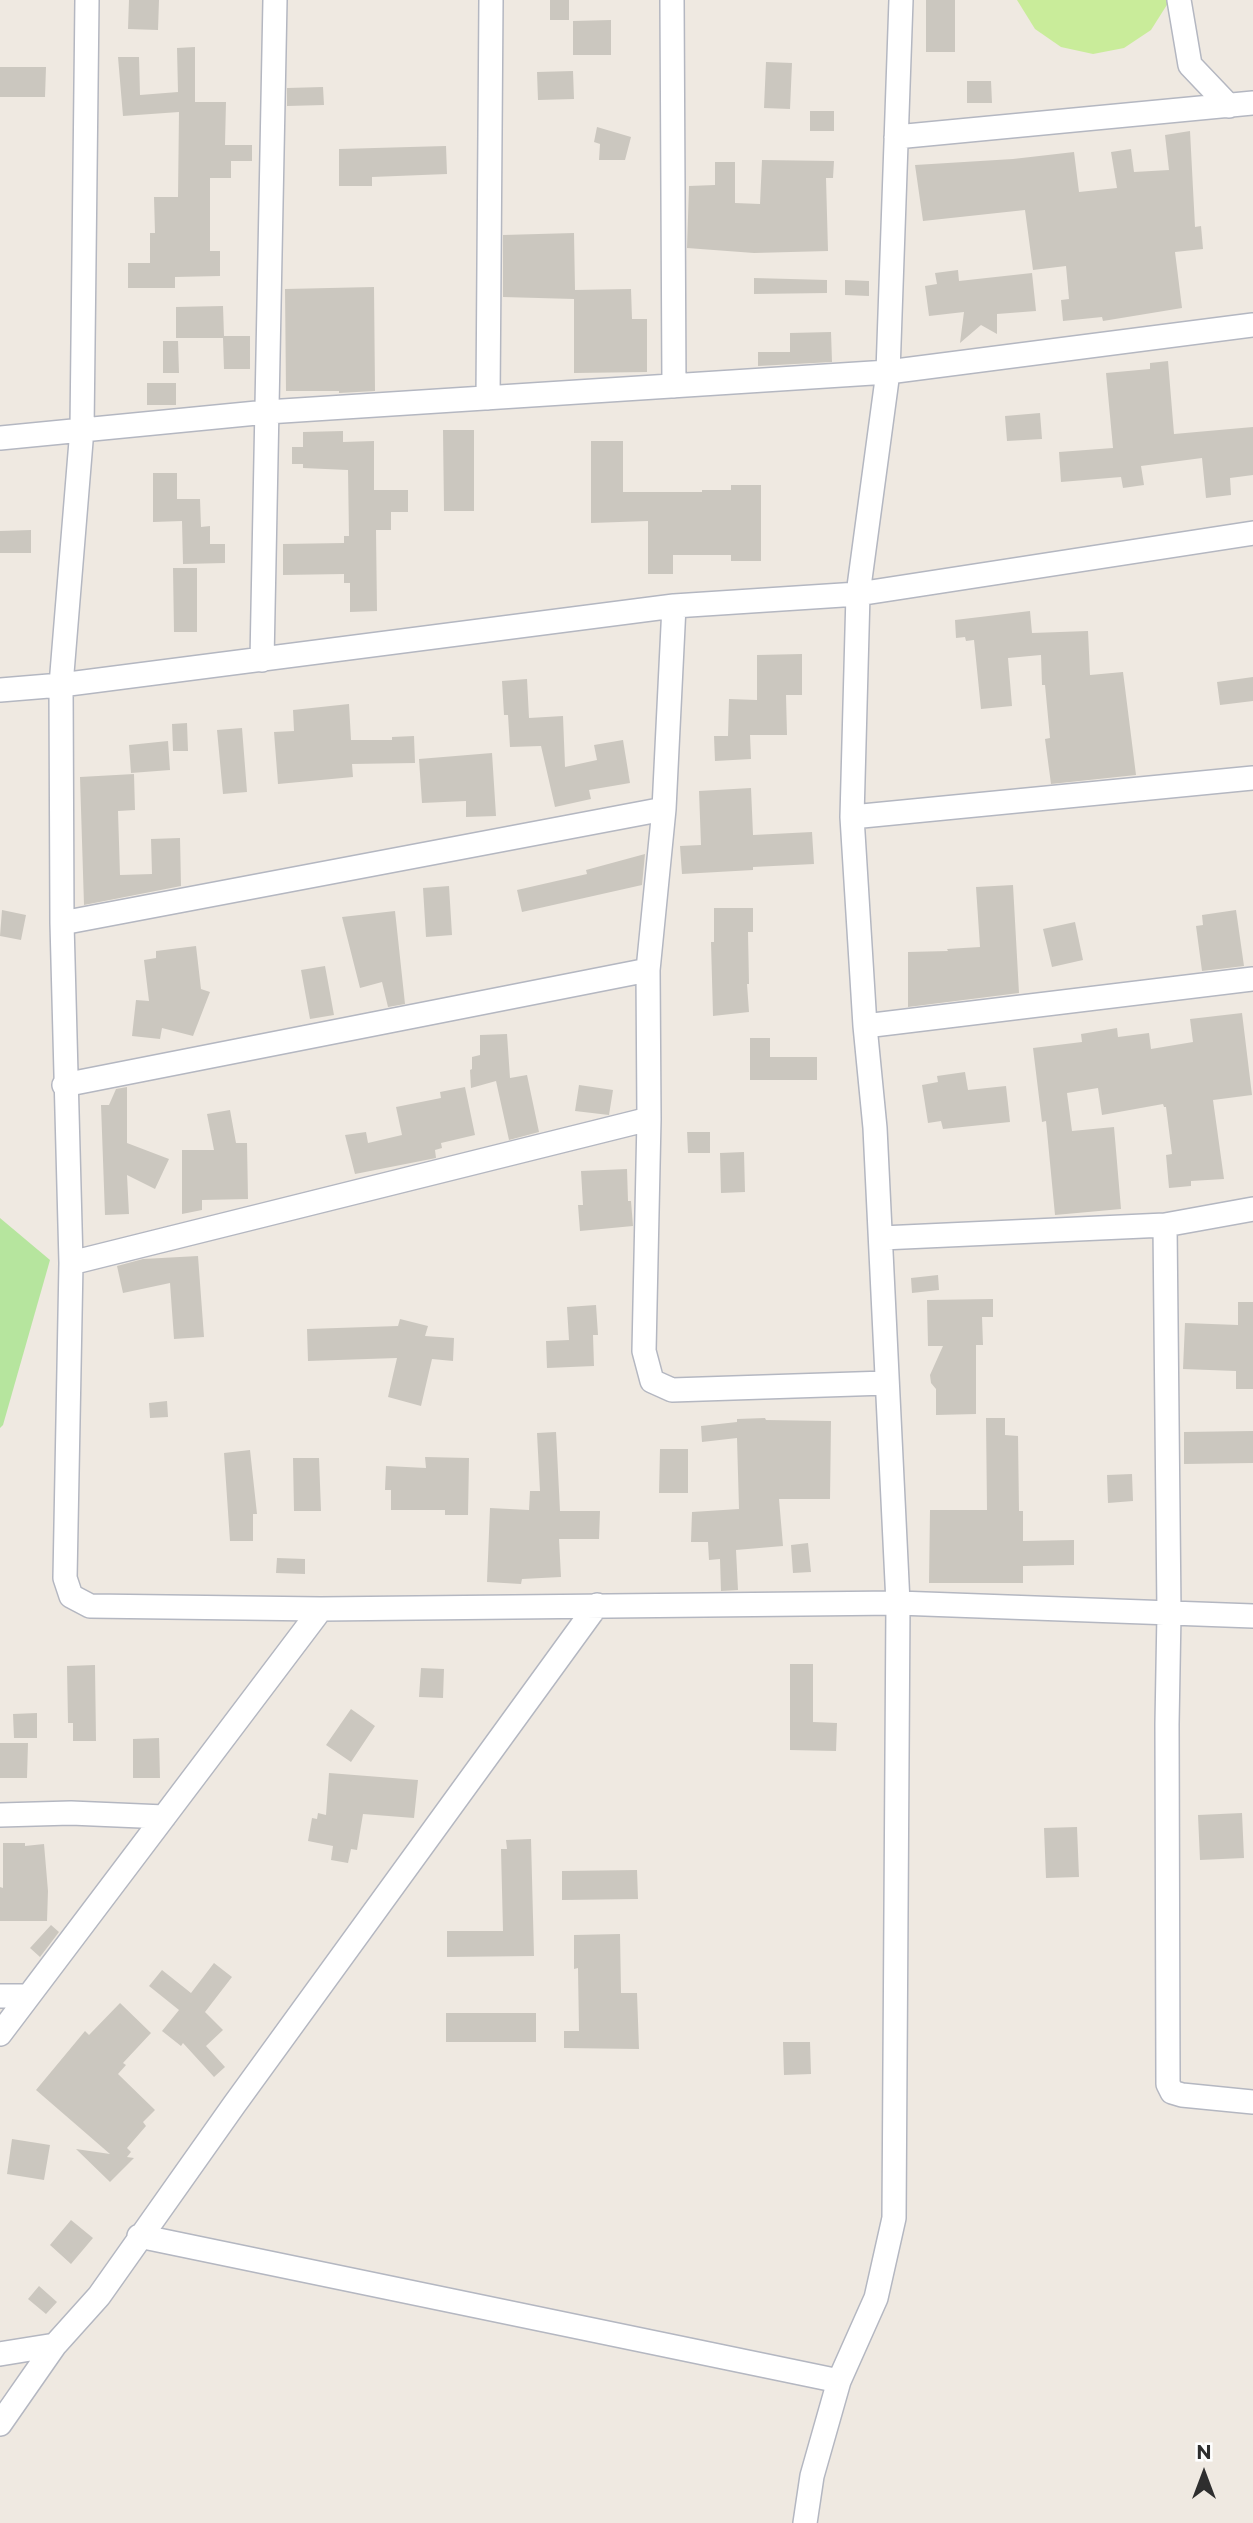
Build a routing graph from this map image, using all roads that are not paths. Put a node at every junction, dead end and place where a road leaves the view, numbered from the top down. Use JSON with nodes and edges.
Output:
{"nodes":[{"id":1,"x":86,"y":0,"type":"edge"},
{"id":2,"x":275,"y":0,"type":"edge"},
{"id":3,"x":491,"y":0,"type":"edge"},
{"id":4,"x":672,"y":0,"type":"edge"},
{"id":5,"x":901,"y":0,"type":"edge"},
{"id":6,"x":1179,"y":0,"type":"edge"},
{"id":7,"x":1253,"y":103,"type":"edge"},
{"id":8,"x":1229,"y":106,"type":"junction"},
{"id":9,"x":896,"y":137,"type":"junction"},
{"id":10,"x":1253,"y":325,"type":"edge"},
{"id":11,"x":888,"y":372,"type":"junction"},
{"id":12,"x":674,"y":386,"type":"junction"},
{"id":13,"x":488,"y":398,"type":"junction"},
{"id":14,"x":267,"y":412,"type":"junction"},
{"id":15,"x":82,"y":429,"type":"junction"},
{"id":16,"x":0,"y":438,"type":"edge"},
{"id":17,"x":1253,"y":533,"type":"edge"},
{"id":18,"x":858,"y":594,"type":"junction"},
{"id":19,"x":674,"y":606,"type":"junction"},
{"id":20,"x":262,"y":660,"type":"junction"},
{"id":21,"x":61,"y":685,"type":"junction"},
{"id":22,"x":0,"y":690,"type":"edge"},
{"id":23,"x":1253,"y":778,"type":"edge"},
{"id":24,"x":664,"y":809,"type":"junction"},
{"id":25,"x":852,"y":817,"type":"junction"},
{"id":26,"x":62,"y":923,"type":"junction"},
{"id":27,"x":648,"y":970,"type":"junction"},
{"id":28,"x":1253,"y":979,"type":"edge"},
{"id":29,"x":866,"y":1026,"type":"junction"},
{"id":30,"x":65,"y":1085,"type":"junction"},
{"id":31,"x":649,"y":1119,"type":"junction"},
{"id":32,"x":1253,"y":1209,"type":"edge"},
{"id":33,"x":1165,"y":1225,"type":"junction"},
{"id":34,"x":881,"y":1238,"type":"junction"},
{"id":35,"x":71,"y":1263,"type":"junction"},
{"id":36,"x":886,"y":1383,"type":"junction"},
{"id":37,"x":898,"y":1603,"type":"junction"},
{"id":38,"x":597,"y":1605,"type":"junction"},
{"id":39,"x":321,"y":1609,"type":"junction"},
{"id":40,"x":1169,"y":1613,"type":"junction"},
{"id":41,"x":1253,"y":1616,"type":"edge"},
{"id":42,"x":0,"y":1815,"type":"edge"},
{"id":43,"x":164,"y":1817,"type":"junction"},
{"id":44,"x":0,"y":1996,"type":"edge"},
{"id":45,"x":29,"y":1996,"type":"junction"},
{"id":46,"x":0,"y":2034,"type":"edge"},
{"id":47,"x":1253,"y":2102,"type":"edge"},
{"id":48,"x":139,"y":2236,"type":"junction"},
{"id":49,"x":55,"y":2345,"type":"junction"},
{"id":50,"x":0,"y":2354,"type":"edge"},
{"id":51,"x":839,"y":2381,"type":"junction"},
{"id":52,"x":0,"y":2424,"type":"edge"},
{"id":53,"x":805,"y":2523,"type":"edge"}],
"edges":[{"from":1,"to":15,"type":"street"},
{"from":2,"to":14,"type":"street"},
{"from":3,"to":13,"type":"street"},
{"from":4,"to":12,"type":"street"},
{"from":5,"to":9,"type":"street"},
{"from":6,"to":8,"type":"street"},
{"from":7,"to":8,"type":"street"},
{"from":8,"to":9,"type":"street"},
{"from":9,"to":11,"type":"street"},
{"from":10,"to":11,"type":"street"},
{"from":11,"to":12,"type":"street"},
{"from":11,"to":18,"type":"street"},
{"from":12,"to":13,"type":"street"},
{"from":13,"to":14,"type":"street"},
{"from":14,"to":15,"type":"street"},
{"from":14,"to":20,"type":"street"},
{"from":15,"to":16,"type":"street"},
{"from":15,"to":21,"type":"street"},
{"from":17,"to":18,"type":"street"},
{"from":18,"to":19,"type":"street"},
{"from":18,"to":25,"type":"street"},
{"from":19,"to":20,"type":"street"},
{"from":19,"to":24,"type":"street"},
{"from":20,"to":21,"type":"street"},
{"from":21,"to":22,"type":"street"},
{"from":21,"to":26,"type":"street"},
{"from":23,"to":25,"type":"street"},
{"from":24,"to":26,"type":"street"},
{"from":24,"to":27,"type":"street"},
{"from":25,"to":29,"type":"street"},
{"from":26,"to":30,"type":"street"},
{"from":27,"to":30,"type":"street"},
{"from":27,"to":31,"type":"street"},
{"from":28,"to":29,"type":"street"},
{"from":29,"to":34,"type":"street"},
{"from":30,"to":35,"type":"street"},
{"from":31,"to":35,"type":"street"},
{"from":31,"to":36,"type":"street"},
{"from":32,"to":33,"type":"street"},
{"from":33,"to":34,"type":"street"},
{"from":33,"to":40,"type":"street"},
{"from":34,"to":36,"type":"street"},
{"from":35,"to":39,"type":"street"},
{"from":36,"to":37,"type":"street"},
{"from":37,"to":38,"type":"street"},
{"from":37,"to":40,"type":"street"},
{"from":37,"to":51,"type":"street"},
{"from":38,"to":39,"type":"street"},
{"from":38,"to":48,"type":"street"},
{"from":39,"to":43,"type":"street"},
{"from":40,"to":41,"type":"street"},
{"from":40,"to":47,"type":"street"},
{"from":42,"to":43,"type":"street"},
{"from":43,"to":45,"type":"street"},
{"from":44,"to":45,"type":"street"},
{"from":45,"to":46,"type":"street"},
{"from":48,"to":49,"type":"street"},
{"from":48,"to":51,"type":"street"},
{"from":49,"to":50,"type":"street"},
{"from":49,"to":52,"type":"street"},
{"from":51,"to":53,"type":"street"}]}
